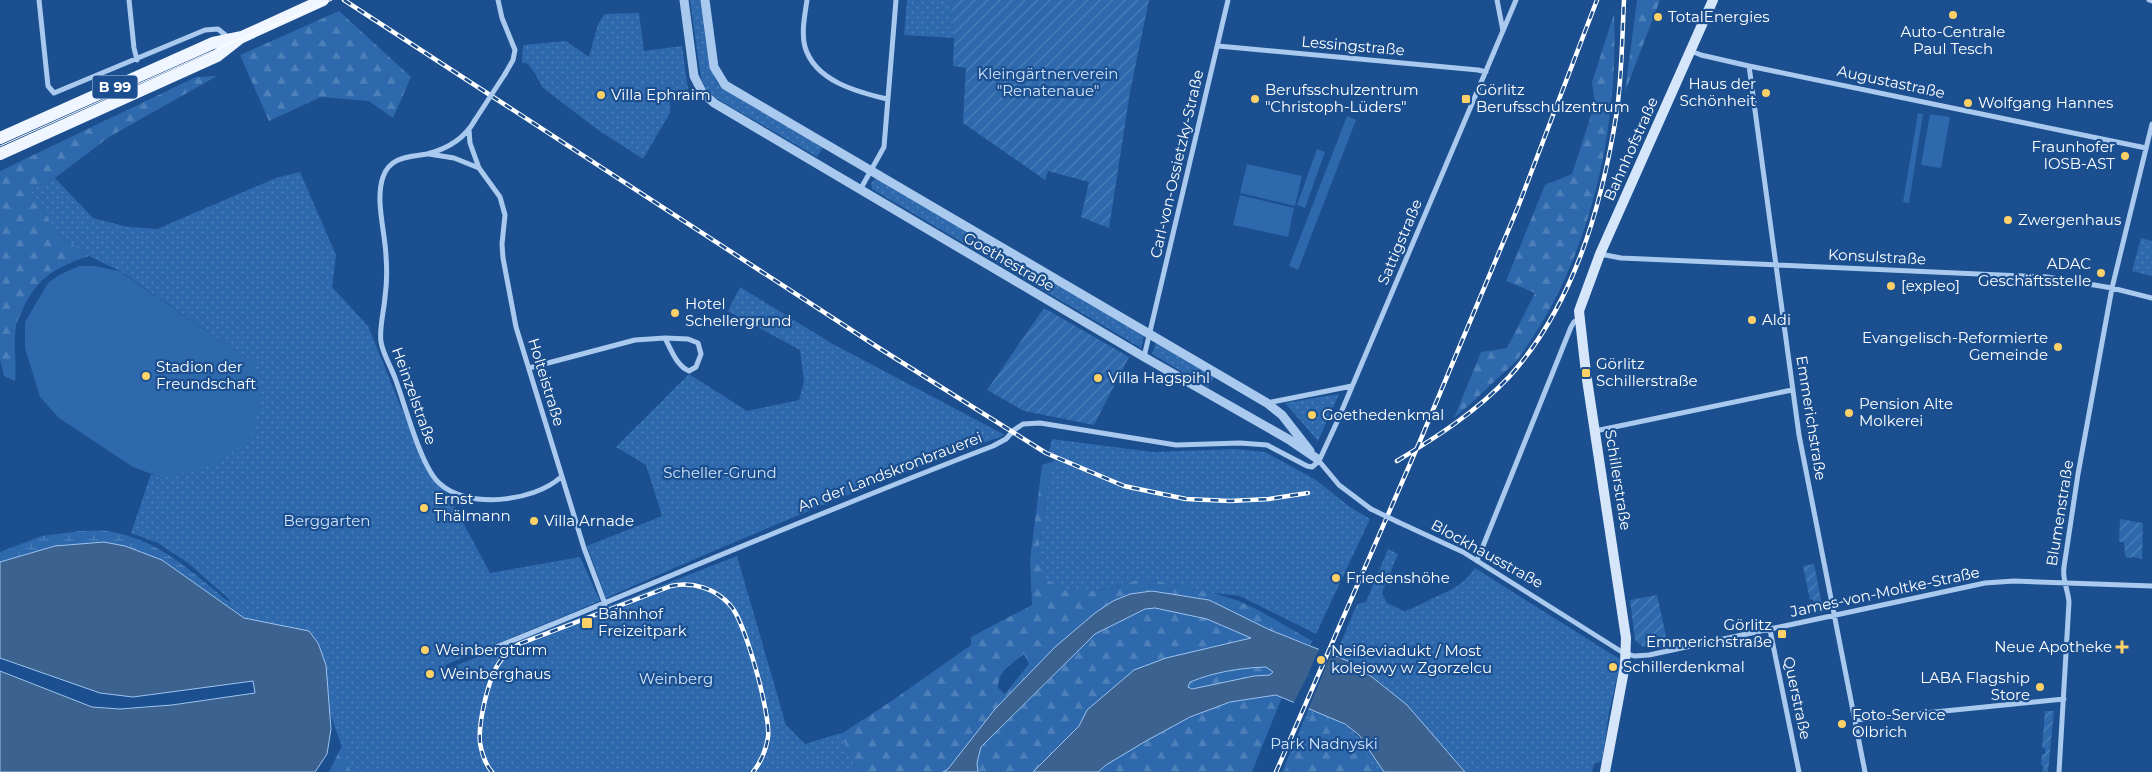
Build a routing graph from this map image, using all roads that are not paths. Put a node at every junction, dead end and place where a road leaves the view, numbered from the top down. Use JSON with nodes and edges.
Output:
{"nodes":[{"id":1,"x":39,"y":0,"type":"edge"},
{"id":2,"x":129,"y":0,"type":"edge"},
{"id":3,"x":323,"y":0,"type":"edge"},
{"id":4,"x":498,"y":0,"type":"edge"},
{"id":5,"x":684,"y":0,"type":"edge"},
{"id":6,"x":705,"y":0,"type":"edge"},
{"id":7,"x":807,"y":0,"type":"edge"},
{"id":8,"x":896,"y":0,"type":"edge"},
{"id":9,"x":1228,"y":0,"type":"edge"},
{"id":10,"x":1496,"y":0,"type":"edge"},
{"id":11,"x":1516,"y":0,"type":"edge"},
{"id":12,"x":1714,"y":0,"type":"edge"},
{"id":13,"x":1503,"y":32,"type":"junction"},
{"id":14,"x":235,"y":40,"type":"junction"},
{"id":15,"x":1218,"y":46,"type":"junction"},
{"id":16,"x":1691,"y":51,"type":"junction"},
{"id":17,"x":137,"y":60,"type":"junction"},
{"id":18,"x":1750,"y":66,"type":"junction"},
{"id":19,"x":1486,"y":72,"type":"junction"},
{"id":20,"x":887,"y":100,"type":"junction"},
{"id":21,"x":2152,"y":124,"type":"edge"},
{"id":22,"x":469,"y":130,"type":"junction"},
{"id":23,"x":0,"y":138,"type":"edge"},
{"id":24,"x":2146,"y":148,"type":"junction"},
{"id":25,"x":0,"y":154,"type":"edge"},
{"id":26,"x":427,"y":154,"type":"junction"},
{"id":27,"x":479,"y":168,"type":"junction"},
{"id":28,"x":872,"y":171,"type":"junction"},
{"id":29,"x":860,"y":191,"type":"junction"},
{"id":30,"x":1600,"y":254,"type":"junction"},
{"id":31,"x":1776,"y":265,"type":"junction"},
{"id":32,"x":2112,"y":288,"type":"junction"},
{"id":33,"x":2152,"y":298,"type":"edge"},
{"id":34,"x":1579,"y":315,"type":"junction"},
{"id":35,"x":1150,"y":334,"type":"junction"},
{"id":36,"x":665,"y":338,"type":"junction"},
{"id":37,"x":1144,"y":357,"type":"junction"},
{"id":38,"x":529,"y":368,"type":"junction"},
{"id":39,"x":1352,"y":386,"type":"junction"},
{"id":40,"x":1792,"y":390,"type":"junction"},
{"id":41,"x":1267,"y":403,"type":"junction"},
{"id":42,"x":1595,"y":431,"type":"junction"},
{"id":43,"x":1317,"y":459,"type":"junction"},
{"id":44,"x":561,"y":477,"type":"junction"},
{"id":45,"x":1477,"y":561,"type":"junction"},
{"id":46,"x":2064,"y":583,"type":"junction"},
{"id":47,"x":2152,"y":586,"type":"edge"},
{"id":48,"x":605,"y":604,"type":"junction"},
{"id":49,"x":1834,"y":616,"type":"junction"},
{"id":50,"x":1770,"y":630,"type":"junction"},
{"id":51,"x":479,"y":654,"type":"dead end"},
{"id":52,"x":1626,"y":654,"type":"junction"},
{"id":53,"x":2064,"y":699,"type":"junction"},
{"id":54,"x":1855,"y":720,"type":"junction"},
{"id":55,"x":1605,"y":772,"type":"edge"},
{"id":56,"x":1799,"y":772,"type":"edge"},
{"id":57,"x":1865,"y":772,"type":"edge"},
{"id":58,"x":2058,"y":772,"type":"edge"}],
"edges":[{"from":1,"to":17,"type":"street"},
{"from":2,"to":17,"type":"street"},
{"from":3,"to":14,"type":"main road","number":"B 99"},
{"from":4,"to":22,"type":"street","name":"Heinzelstraße","bridge":true},
{"from":5,"to":29,"type":"street","name":"Goethestraße"},
{"from":6,"to":28,"type":"street","name":"Goethestraße"},
{"from":7,"to":20,"type":"street"},
{"from":8,"to":20,"type":"street"},
{"from":9,"to":15,"type":"street","name":"Carl-von-Ossietzky-Straße"},
{"from":10,"to":13,"type":"street"},
{"from":11,"to":13,"type":"street","name":"Sattigstraße"},
{"from":12,"to":16,"type":"main road","name":"Bahnhofstraße"},
{"from":13,"to":19,"type":"street","name":"Sattigstraße"},
{"from":14,"to":17,"type":"street"},
{"from":14,"to":23,"type":"main road","number":"B 99"},
{"from":14,"to":25,"type":"main road","number":"B 99"},
{"from":15,"to":19,"type":"street","name":"Lessingstraße"},
{"from":15,"to":35,"type":"street","name":"Carl-von-Ossietzky-Straße"},
{"from":16,"to":18,"type":"street","name":"Augustastraße"},
{"from":16,"to":30,"type":"main road","name":"Bahnhofstraße"},
{"from":18,"to":24,"type":"street","name":"Augustastraße"},
{"from":18,"to":31,"type":"street","name":"Emmerichstraße"},
{"from":19,"to":39,"type":"street","name":"Sattigstraße"},
{"from":20,"to":28,"type":"street"},
{"from":21,"to":24,"type":"street","name":"Blumenstraße"},
{"from":22,"to":26,"type":"street","name":"Heinzelstraße"},
{"from":22,"to":27,"type":"street","name":"Holteistraße"},
{"from":24,"to":32,"type":"street","name":"Blumenstraße"},
{"from":26,"to":27,"type":"street"},
{"from":26,"to":44,"type":"street","name":"Heinzelstraße"},
{"from":27,"to":38,"type":"street","name":"Holteistraße"},
{"from":28,"to":29,"type":"street"},
{"from":28,"to":35,"type":"street","name":"Goethestraße"},
{"from":29,"to":37,"type":"street","name":"Goethestraße"},
{"from":30,"to":31,"type":"street","name":"Konsulstraße"},
{"from":30,"to":34,"type":"main road","name":"Bahnhofstraße"},
{"from":31,"to":32,"type":"street","name":"Konsulstraße"},
{"from":31,"to":40,"type":"street","name":"Emmerichstraße"},
{"from":32,"to":33,"type":"street","name":"Konsulstraße"},
{"from":32,"to":46,"type":"street","name":"Blumenstraße"},
{"from":34,"to":42,"type":"main road","name":"Schillerstraße"},
{"from":34,"to":45,"type":"street","name":"Bahnhofstraße"},
{"from":35,"to":37,"type":"street"},
{"from":35,"to":41,"type":"street","name":"Goethestraße"},
{"from":36,"to":36,"type":"street"},
{"from":36,"to":38,"type":"street"},
{"from":37,"to":43,"type":"street","name":"Goethestraße"},
{"from":38,"to":44,"type":"street","name":"Holteistraße"},
{"from":39,"to":41,"type":"street"},
{"from":39,"to":43,"type":"street","name":"Sattigstraße"},
{"from":40,"to":42,"type":"street"},
{"from":40,"to":49,"type":"street","name":"Emmerichstraße"},
{"from":41,"to":43,"type":"street","name":"Goethestraße"},
{"from":42,"to":52,"type":"main road","name":"Schillerstraße"},
{"from":43,"to":45,"type":"street","name":"Blockhausstraße","bridge":true},
{"from":43,"to":48,"type":"street","name":"An der Landskronbrauerei"},
{"from":44,"to":48,"type":"street","name":"Holteistraße"},
{"from":45,"to":52,"type":"street","name":"Blockhausstraße"},
{"from":46,"to":47,"type":"street","name":"James-von-Moltke-Straße"},
{"from":46,"to":49,"type":"street","name":"James-von-Moltke-Straße"},
{"from":46,"to":53,"type":"street","name":"Blumenstraße"},
{"from":48,"to":51,"type":"street","name":"An der Landskronbrauerei"},
{"from":49,"to":50,"type":"street","name":"James-von-Moltke-Straße"},
{"from":49,"to":54,"type":"street","name":"Emmerichstraße"},
{"from":50,"to":52,"type":"street","name":"James-von-Moltke-Straße"},
{"from":50,"to":56,"type":"street","name":"Querstraße"},
{"from":52,"to":55,"type":"main road","name":"Schillerstraße"},
{"from":53,"to":54,"type":"street"},
{"from":53,"to":58,"type":"street","name":"Blumenstraße"},
{"from":54,"to":57,"type":"street","name":"Emmerichstraße"}]}
